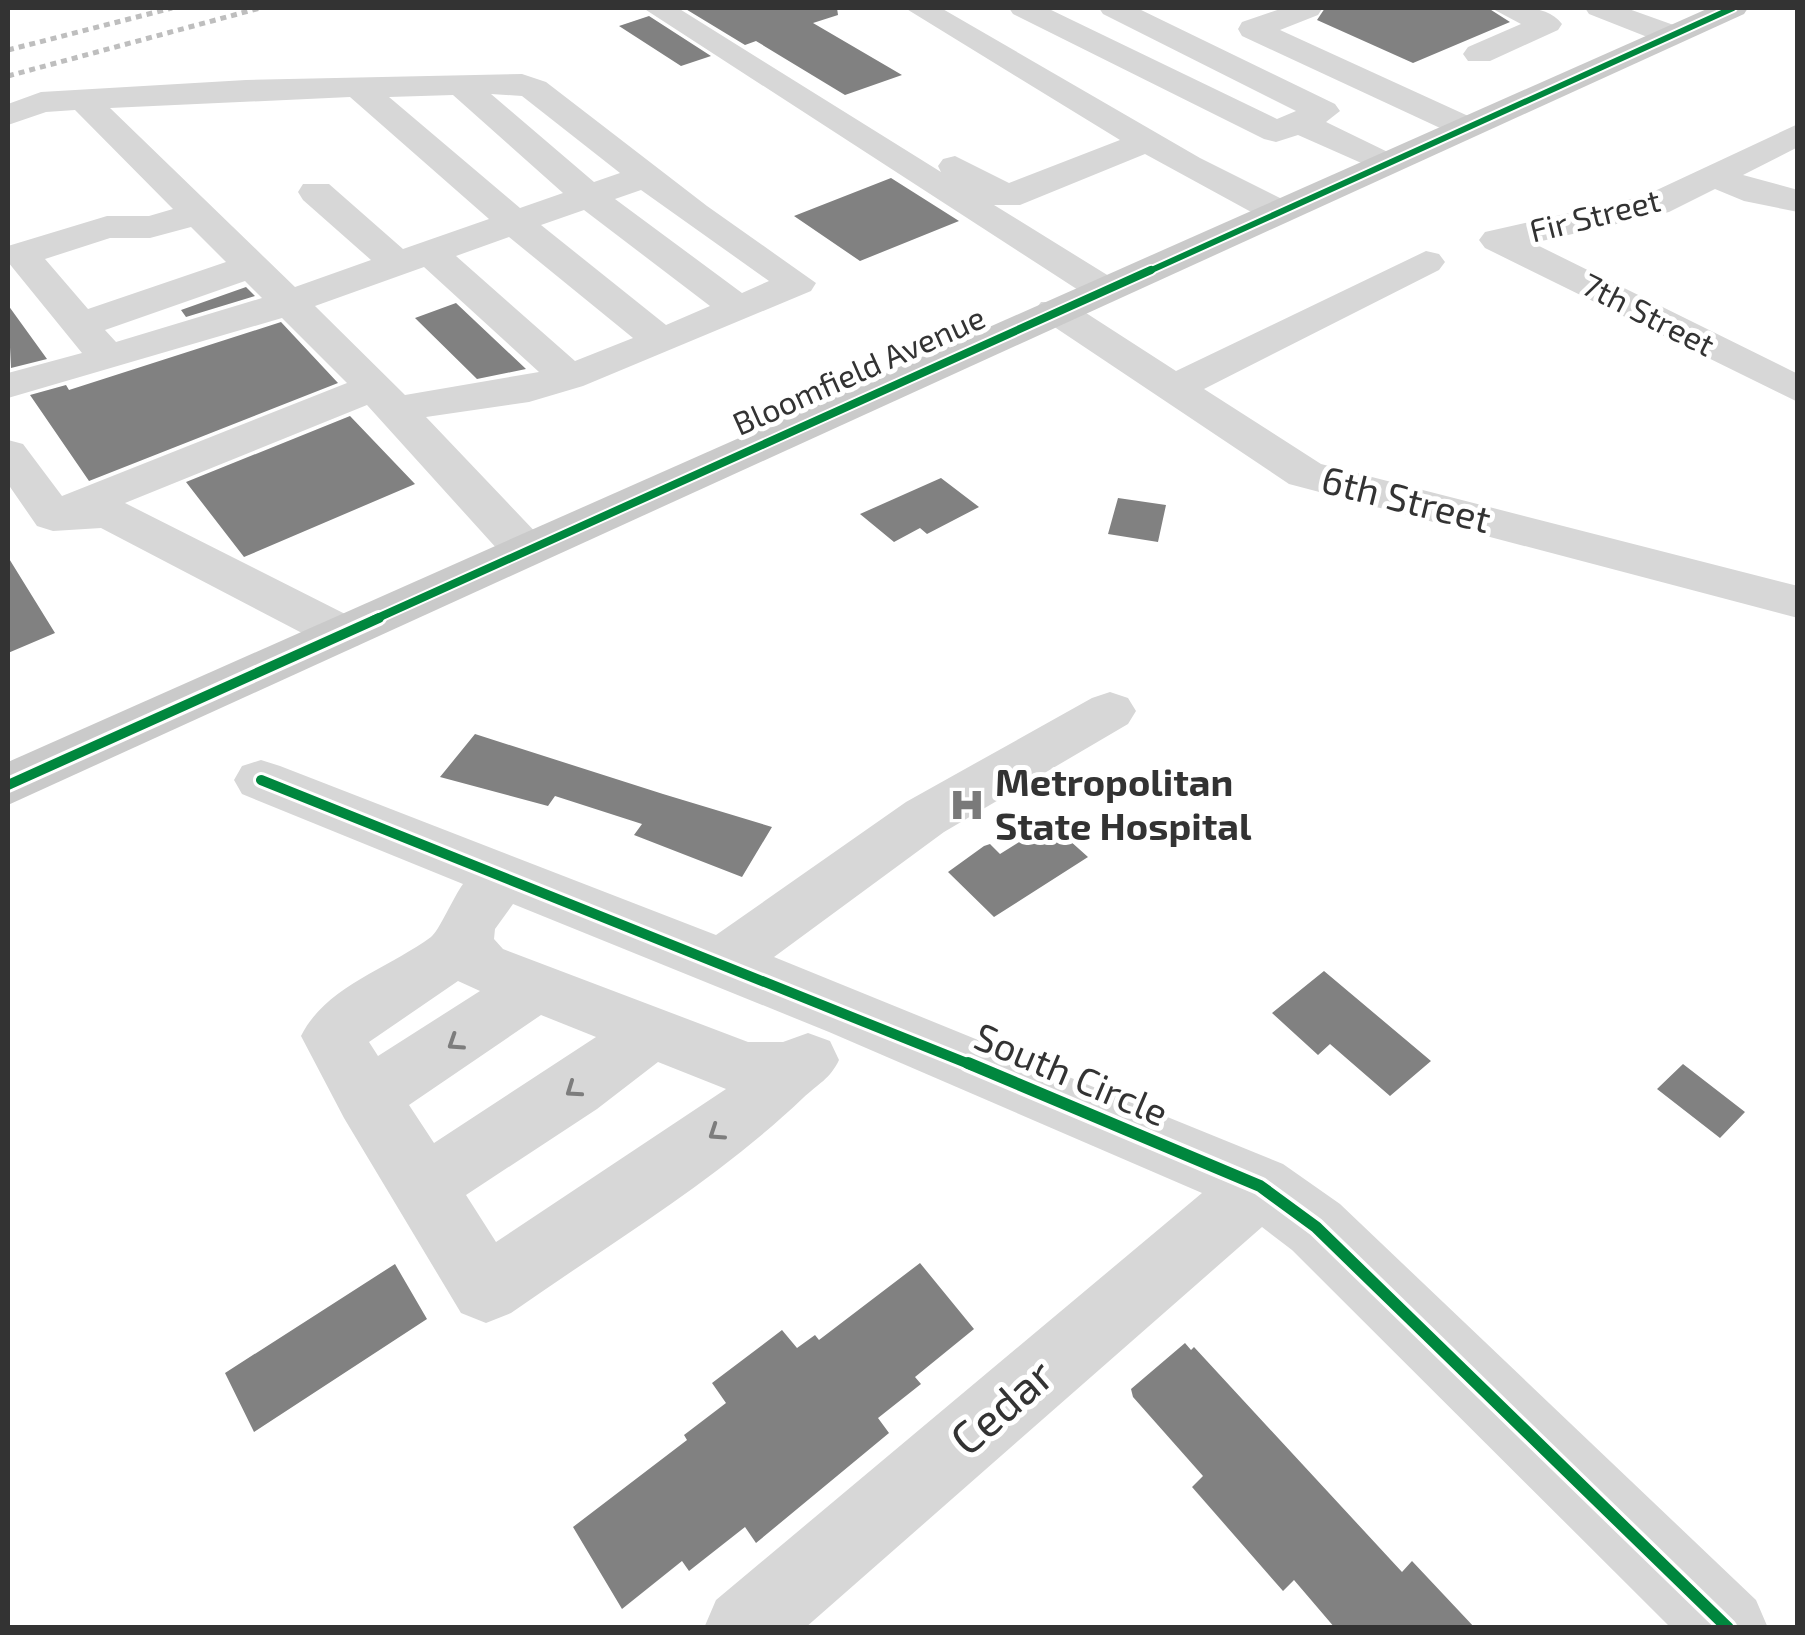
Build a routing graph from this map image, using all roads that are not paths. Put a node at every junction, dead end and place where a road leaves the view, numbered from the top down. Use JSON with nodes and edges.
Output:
{"nodes":[{"id":1,"x":658,"y":8,"type":"edge"},
{"id":2,"x":694,"y":8,"type":"edge"},
{"id":3,"x":920,"y":8,"type":"edge"},
{"id":4,"x":1024,"y":8,"type":"edge"},
{"id":5,"x":1114,"y":8,"type":"edge"},
{"id":6,"x":1506,"y":8,"type":"edge"},
{"id":7,"x":1600,"y":8,"type":"edge"},
{"id":8,"x":1732,"y":8,"type":"edge"},
{"id":9,"x":1307,"y":9,"type":"edge"},
{"id":10,"x":1672,"y":35,"type":"junction"},
{"id":11,"x":1479,"y":54,"type":"dead end"},
{"id":12,"x":462,"y":86,"type":"junction"},
{"id":13,"x":359,"y":88,"type":"junction"},
{"id":14,"x":83,"y":100,"type":"junction"},
{"id":15,"x":8,"y":115,"type":"edge"},
{"id":16,"x":1299,"y":122,"type":"junction"},
{"id":17,"x":1465,"y":126,"type":"junction"},
{"id":18,"x":1798,"y":134,"type":"edge"},
{"id":19,"x":1148,"y":141,"type":"junction"},
{"id":20,"x":1384,"y":163,"type":"junction"},
{"id":21,"x":646,"y":176,"type":"junction"},
{"id":22,"x":1715,"y":176,"type":"junction"},
{"id":23,"x":316,"y":192,"type":"dead end"},
{"id":24,"x":589,"y":197,"type":"junction"},
{"id":25,"x":1798,"y":201,"type":"edge"},
{"id":26,"x":1277,"y":211,"type":"junction"},
{"id":27,"x":198,"y":214,"type":"junction"},
{"id":28,"x":514,"y":223,"type":"junction"},
{"id":29,"x":1498,"y":240,"type":"joint"},
{"id":30,"x":14,"y":256,"type":"edge"},
{"id":31,"x":414,"y":259,"type":"junction"},
{"id":32,"x":1426,"y":262,"type":"dead end"},
{"id":33,"x":251,"y":266,"type":"junction"},
{"id":34,"x":1103,"y":288,"type":"junction"},
{"id":35,"x":289,"y":303,"type":"junction"},
{"id":36,"x":736,"y":307,"type":"junction"},
{"id":37,"x":1054,"y":310,"type":"junction"},
{"id":38,"x":80,"y":325,"type":"junction"},
{"id":39,"x":660,"y":340,"type":"junction"},
{"id":40,"x":108,"y":358,"type":"junction"},
{"id":41,"x":568,"y":377,"type":"junction"},
{"id":42,"x":8,"y":386,"type":"edge"},
{"id":43,"x":1174,"y":388,"type":"junction"},
{"id":44,"x":1798,"y":390,"type":"edge"},
{"id":45,"x":385,"y":398,"type":"junction"},
{"id":46,"x":8,"y":454,"type":"edge"},
{"id":47,"x":53,"y":516,"type":"junction"},
{"id":48,"x":525,"y":550,"type":"junction"},
{"id":49,"x":1798,"y":602,"type":"edge"},
{"id":50,"x":342,"y":633,"type":"junction"},
{"id":51,"x":1110,"y":711,"type":"dead end"},
{"id":52,"x":261,"y":780,"type":"dead end"},
{"id":53,"x":8,"y":785,"type":"edge"},
{"id":54,"x":502,"y":876,"type":"junction"},
{"id":55,"x":464,"y":946,"type":"junction"},
{"id":56,"x":721,"y":963,"type":"junction"},
{"id":57,"x":535,"y":988,"type":"junction"},
{"id":58,"x":851,"y":1014,"type":"junction"},
{"id":59,"x":651,"y":1032,"type":"junction"},
{"id":60,"x":790,"y":1070,"type":"junction"},
{"id":61,"x":367,"y":1098,"type":"junction"},
{"id":62,"x":1260,"y":1186,"type":"junction"},
{"id":63,"x":422,"y":1187,"type":"junction"},
{"id":64,"x":744,"y":1628,"type":"edge"},
{"id":65,"x":1728,"y":1628,"type":"edge"}],
"edges":[{"from":1,"to":34,"type":"street"},
{"from":2,"to":19,"type":"street"},
{"from":3,"to":19,"type":"street"},
{"from":4,"to":16,"type":"street"},
{"from":5,"to":16,"type":"street"},
{"from":6,"to":11,"type":"street"},
{"from":7,"to":10,"type":"street"},
{"from":8,"to":10,"type":"main road","name":"Bloomfield Avenue"},
{"from":9,"to":17,"type":"street"},
{"from":10,"to":17,"type":"main road","name":"Bloomfield Avenue"},
{"from":12,"to":13,"type":"street"},
{"from":12,"to":21,"type":"street"},
{"from":12,"to":24,"type":"street"},
{"from":13,"to":14,"type":"street"},
{"from":13,"to":28,"type":"street"},
{"from":14,"to":15,"type":"street"},
{"from":14,"to":27,"type":"street"},
{"from":16,"to":20,"type":"street"},
{"from":17,"to":20,"type":"main road","name":"Bloomfield Avenue"},
{"from":18,"to":22,"type":"street","name":"Fir Street"},
{"from":19,"to":26,"type":"street"},
{"from":20,"to":26,"type":"main road","name":"Bloomfield Avenue"},
{"from":21,"to":24,"type":"street"},
{"from":21,"to":36,"type":"street"},
{"from":22,"to":25,"type":"street"},
{"from":22,"to":29,"type":"street","name":"Fir Street"},
{"from":23,"to":31,"type":"street"},
{"from":24,"to":28,"type":"street"},
{"from":24,"to":36,"type":"street"},
{"from":26,"to":34,"type":"main road","name":"Bloomfield Avenue"},
{"from":27,"to":30,"type":"street"},
{"from":27,"to":33,"type":"street"},
{"from":28,"to":31,"type":"street"},
{"from":28,"to":39,"type":"street"},
{"from":29,"to":44,"type":"street","name":"7th Street"},
{"from":30,"to":38,"type":"street"},
{"from":31,"to":35,"type":"street"},
{"from":31,"to":41,"type":"street"},
{"from":32,"to":43,"type":"street"},
{"from":33,"to":35,"type":"street"},
{"from":33,"to":38,"type":"street"},
{"from":34,"to":37,"type":"main road","name":"Bloomfield Avenue"},
{"from":35,"to":40,"type":"street"},
{"from":35,"to":45,"type":"street"},
{"from":36,"to":39,"type":"street"},
{"from":37,"to":43,"type":"street","name":"6th Street"},
{"from":37,"to":48,"type":"main road","name":"Bloomfield Avenue"},
{"from":38,"to":40,"type":"street"},
{"from":39,"to":41,"type":"street"},
{"from":40,"to":42,"type":"street"},
{"from":41,"to":45,"type":"street"},
{"from":43,"to":49,"type":"street","name":"6th Street"},
{"from":45,"to":47,"type":"street"},
{"from":45,"to":48,"type":"street"},
{"from":46,"to":47,"type":"street"},
{"from":47,"to":50,"type":"street"},
{"from":48,"to":50,"type":"main road","name":"Bloomfield Avenue"},
{"from":50,"to":53,"type":"main road","name":"Bloomfield Avenue"},
{"from":51,"to":56,"type":"street"},
{"from":52,"to":54,"type":"street","name":"South Circle"},
{"from":54,"to":55,"type":"street"},
{"from":54,"to":56,"type":"street","name":"South Circle"},
{"from":55,"to":57,"type":"street"},
{"from":55,"to":61,"type":"street"},
{"from":56,"to":58,"type":"street","name":"South Circle"},
{"from":57,"to":59,"type":"street"},
{"from":57,"to":61,"type":"street","one_way":true},
{"from":58,"to":60,"type":"street"},
{"from":58,"to":62,"type":"street","name":"South Circle"},
{"from":59,"to":60,"type":"street"},
{"from":59,"to":63,"type":"street","one_way":true},
{"from":60,"to":63,"type":"street","one_way":true},
{"from":61,"to":63,"type":"street"},
{"from":62,"to":64,"type":"street","name":"Cedar"},
{"from":62,"to":65,"type":"street","name":"South Circle"}]}
